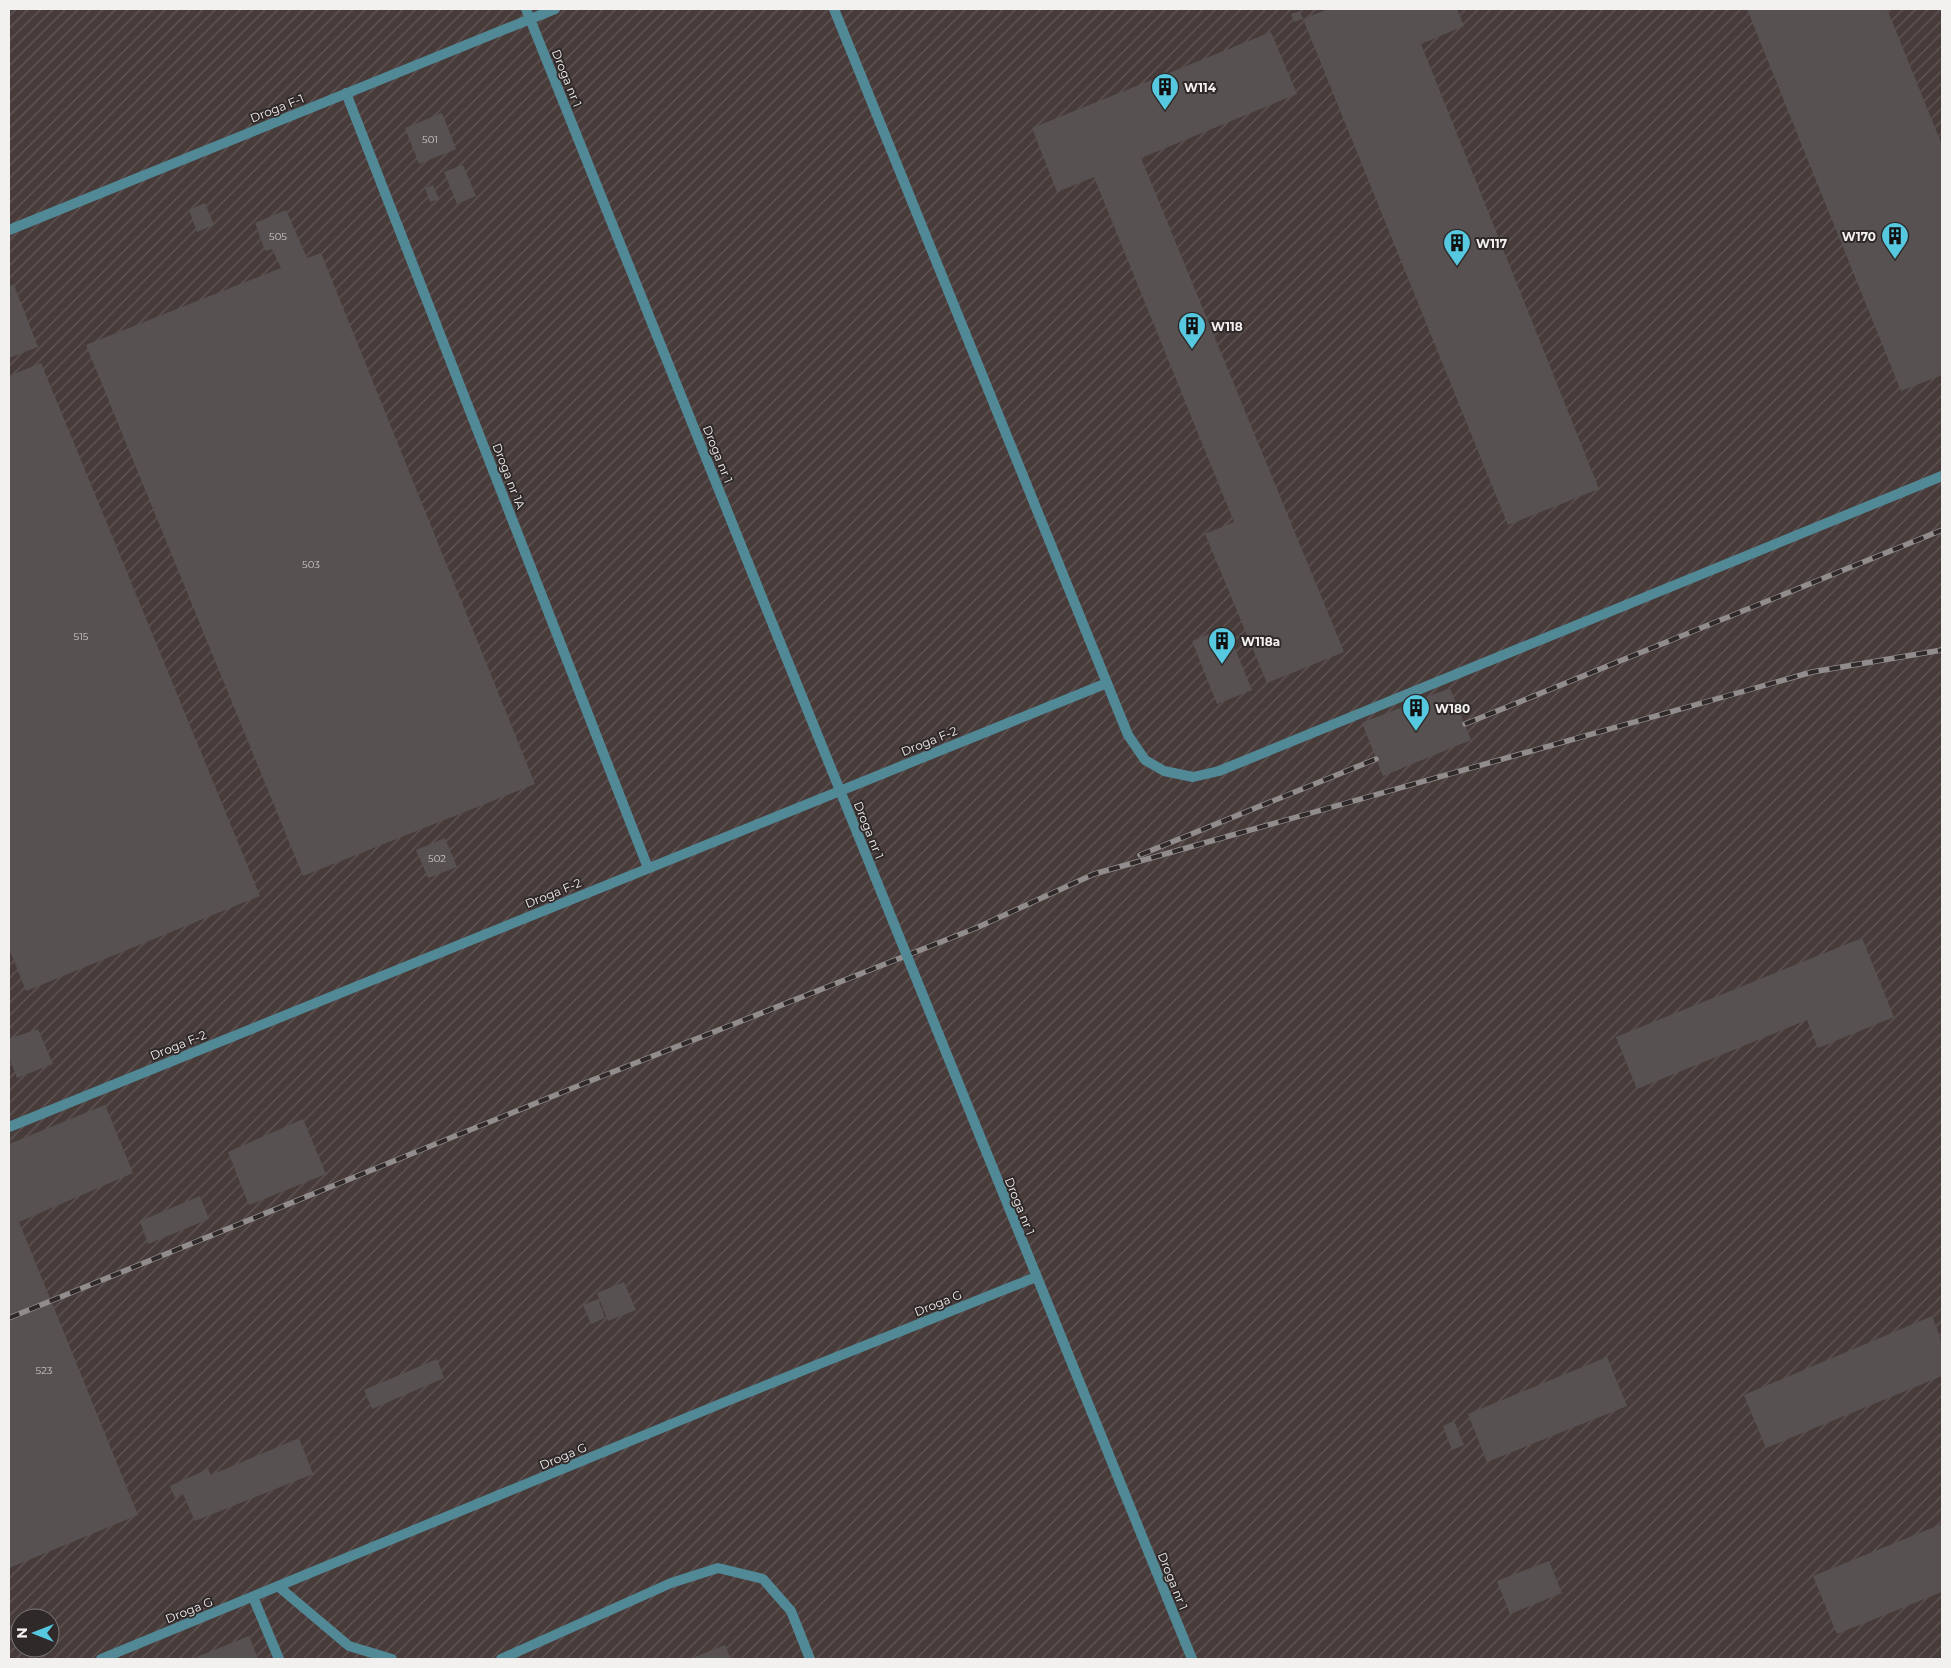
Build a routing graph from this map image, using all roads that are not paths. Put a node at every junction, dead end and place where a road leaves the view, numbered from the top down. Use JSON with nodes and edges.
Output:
{"nodes":[{"id":1,"x":555,"y":9,"type":"edge"},
{"id":2,"x":834,"y":9,"type":"edge"},
{"id":3,"x":528,"y":14,"type":"edge"},
{"id":4,"x":346,"y":93,"type":"junction"},
{"id":5,"x":9,"y":230,"type":"edge"},
{"id":6,"x":1942,"y":476,"type":"edge"},
{"id":7,"x":1107,"y":683,"type":"junction"},
{"id":8,"x":648,"y":868,"type":"junction"},
{"id":9,"x":9,"y":1127,"type":"edge"},
{"id":10,"x":1036,"y":1277,"type":"junction"},
{"id":11,"x":279,"y":1587,"type":"junction"},
{"id":12,"x":253,"y":1597,"type":"junction"},
{"id":13,"x":101,"y":1659,"type":"edge"},
{"id":14,"x":279,"y":1659,"type":"edge"},
{"id":15,"x":392,"y":1659,"type":"edge"},
{"id":16,"x":501,"y":1659,"type":"edge"},
{"id":17,"x":810,"y":1659,"type":"edge"},
{"id":18,"x":1192,"y":1659,"type":"edge"}],
"edges":[{"from":1,"to":3,"type":"lane","name":"Droga F-1"},
{"from":2,"to":7,"type":"lane"},
{"from":3,"to":4,"type":"lane","name":"Droga F-1"},
{"from":3,"to":10,"type":"lane","name":"Droga nr 1","bridge":true},
{"from":4,"to":5,"type":"lane","name":"Droga F-1"},
{"from":4,"to":8,"type":"lane","name":"Droga nr 1A"},
{"from":6,"to":7,"type":"lane"},
{"from":7,"to":8,"type":"lane","name":"Droga F-2"},
{"from":8,"to":9,"type":"lane","name":"Droga F-2"},
{"from":10,"to":11,"type":"lane","name":"Droga G"},
{"from":10,"to":18,"type":"lane","name":"Droga nr 1","bridge":true},
{"from":11,"to":12,"type":"lane","name":"Droga G"},
{"from":11,"to":15,"type":"lane"},
{"from":12,"to":13,"type":"lane","name":"Droga G"},
{"from":12,"to":14,"type":"lane"},
{"from":16,"to":17,"type":"lane"}]}
